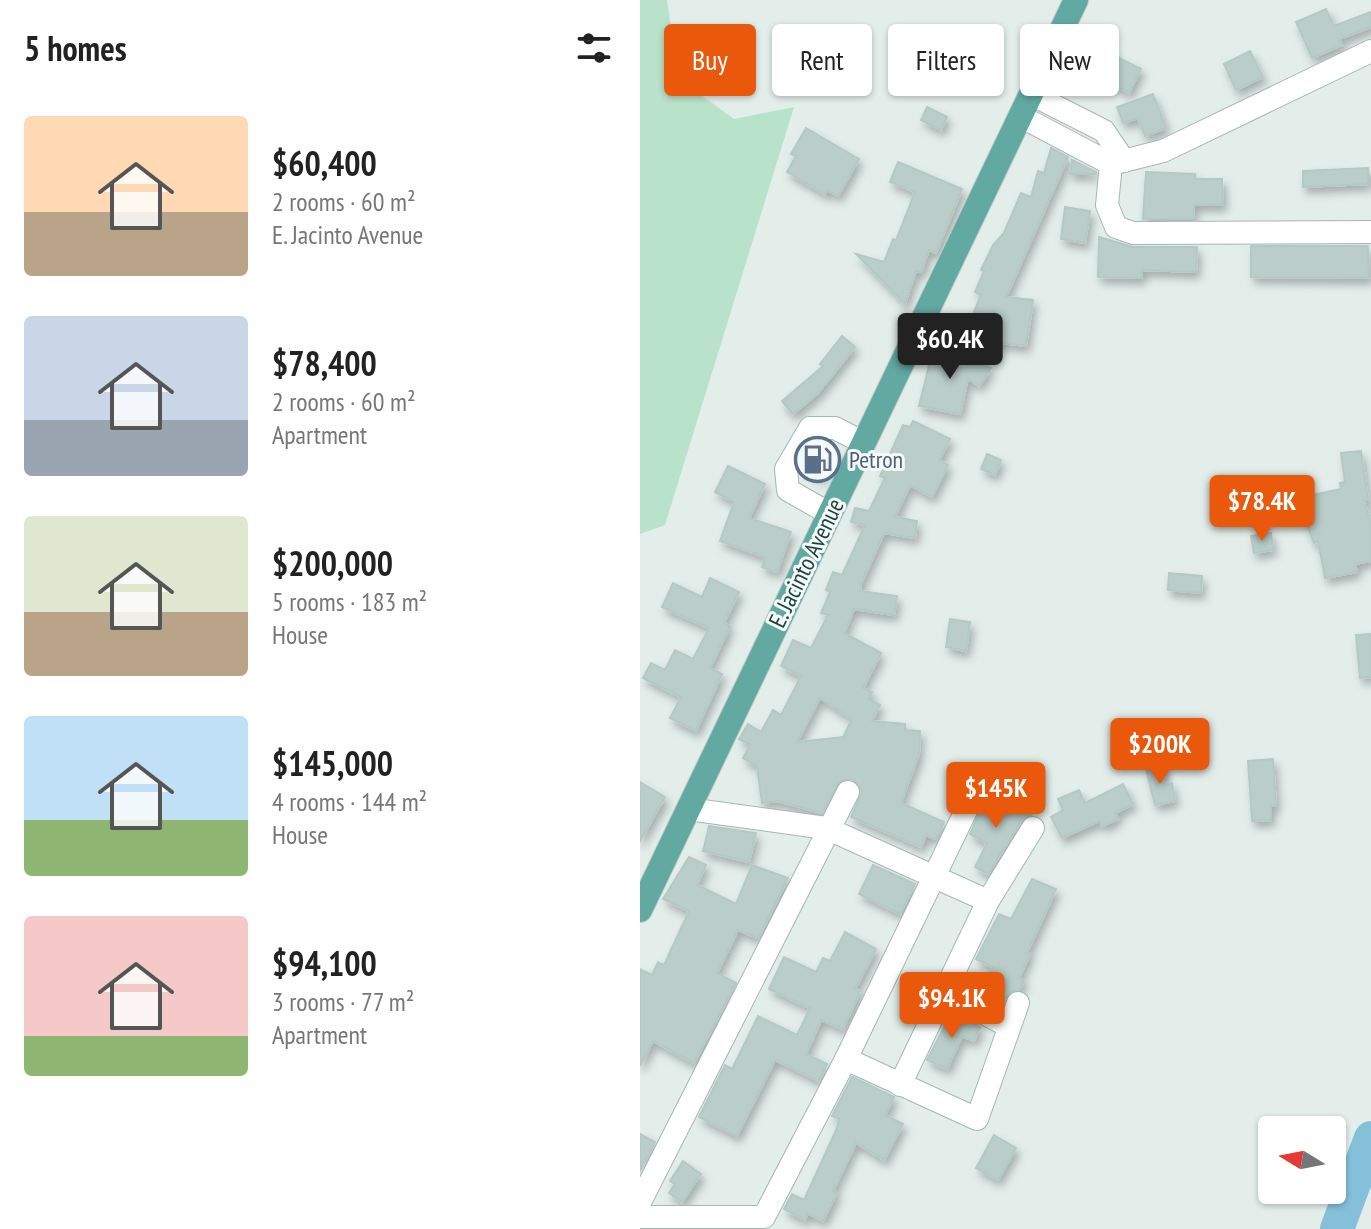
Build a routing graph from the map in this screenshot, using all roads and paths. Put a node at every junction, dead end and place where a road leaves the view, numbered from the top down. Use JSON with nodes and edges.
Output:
{"nodes":[{"id":1,"x":1076,"y":0,"type":"edge"},
{"id":2,"x":1065,"y":24,"type":"edge"},
{"id":3,"x":1371,"y":51,"type":"edge"},
{"id":4,"x":1030,"y":96,"type":"edge"},
{"id":5,"x":1035,"y":96,"type":"edge"},
{"id":6,"x":1020,"y":116,"type":"junction"},
{"id":7,"x":1118,"y":162,"type":"junction"},
{"id":8,"x":1371,"y":232,"type":"edge"},
{"id":9,"x":864,"y":443,"type":"junction"},
{"id":10,"x":830,"y":514,"type":"junction"},
{"id":11,"x":848,"y":792,"type":"dead end"},
{"id":12,"x":973,"y":796,"type":"dead end"},
{"id":13,"x":688,"y":809,"type":"junction"},
{"id":14,"x":826,"y":828,"type":"junction"},
{"id":15,"x":1033,"y":828,"type":"dead end"},
{"id":16,"x":932,"y":878,"type":"junction"},
{"id":17,"x":988,"y":901,"type":"junction"},
{"id":18,"x":640,"y":910,"type":"edge"},
{"id":19,"x":945,"y":992,"type":"junction"},
{"id":20,"x":1018,"y":1003,"type":"dead end"},
{"id":21,"x":1008,"y":1026,"type":"junction"},
{"id":22,"x":846,"y":1059,"type":"junction"},
{"id":23,"x":900,"y":1085,"type":"junction"},
{"id":24,"x":640,"y":1202,"type":"edge"},
{"id":25,"x":640,"y":1217,"type":"edge"}],
"edges":[{"from":1,"to":2,"type":"main road","name":"E. Jacinto Avenue"},
{"from":3,"to":7,"type":"street"},
{"from":4,"to":6,"type":"main road","name":"E. Jacinto Avenue"},
{"from":5,"to":7,"type":"street"},
{"from":6,"to":7,"type":"street"},
{"from":6,"to":9,"type":"main road","name":"E. Jacinto Avenue"},
{"from":7,"to":8,"type":"street"},
{"from":9,"to":10,"type":"main road","name":"E. Jacinto Avenue"},
{"from":9,"to":10,"type":"street"},
{"from":10,"to":13,"type":"main road","name":"E. Jacinto Avenue"},
{"from":11,"to":14,"type":"street"},
{"from":12,"to":16,"type":"street"},
{"from":13,"to":14,"type":"street"},
{"from":13,"to":18,"type":"main road","name":"E. Jacinto Avenue"},
{"from":14,"to":16,"type":"street"},
{"from":14,"to":24,"type":"street"},
{"from":15,"to":17,"type":"street"},
{"from":16,"to":17,"type":"street"},
{"from":16,"to":22,"type":"street"},
{"from":17,"to":19,"type":"street"},
{"from":19,"to":21,"type":"street"},
{"from":19,"to":23,"type":"street"},
{"from":20,"to":21,"type":"street"},
{"from":21,"to":23,"type":"street"},
{"from":22,"to":23,"type":"street"},
{"from":22,"to":25,"type":"street"}]}
